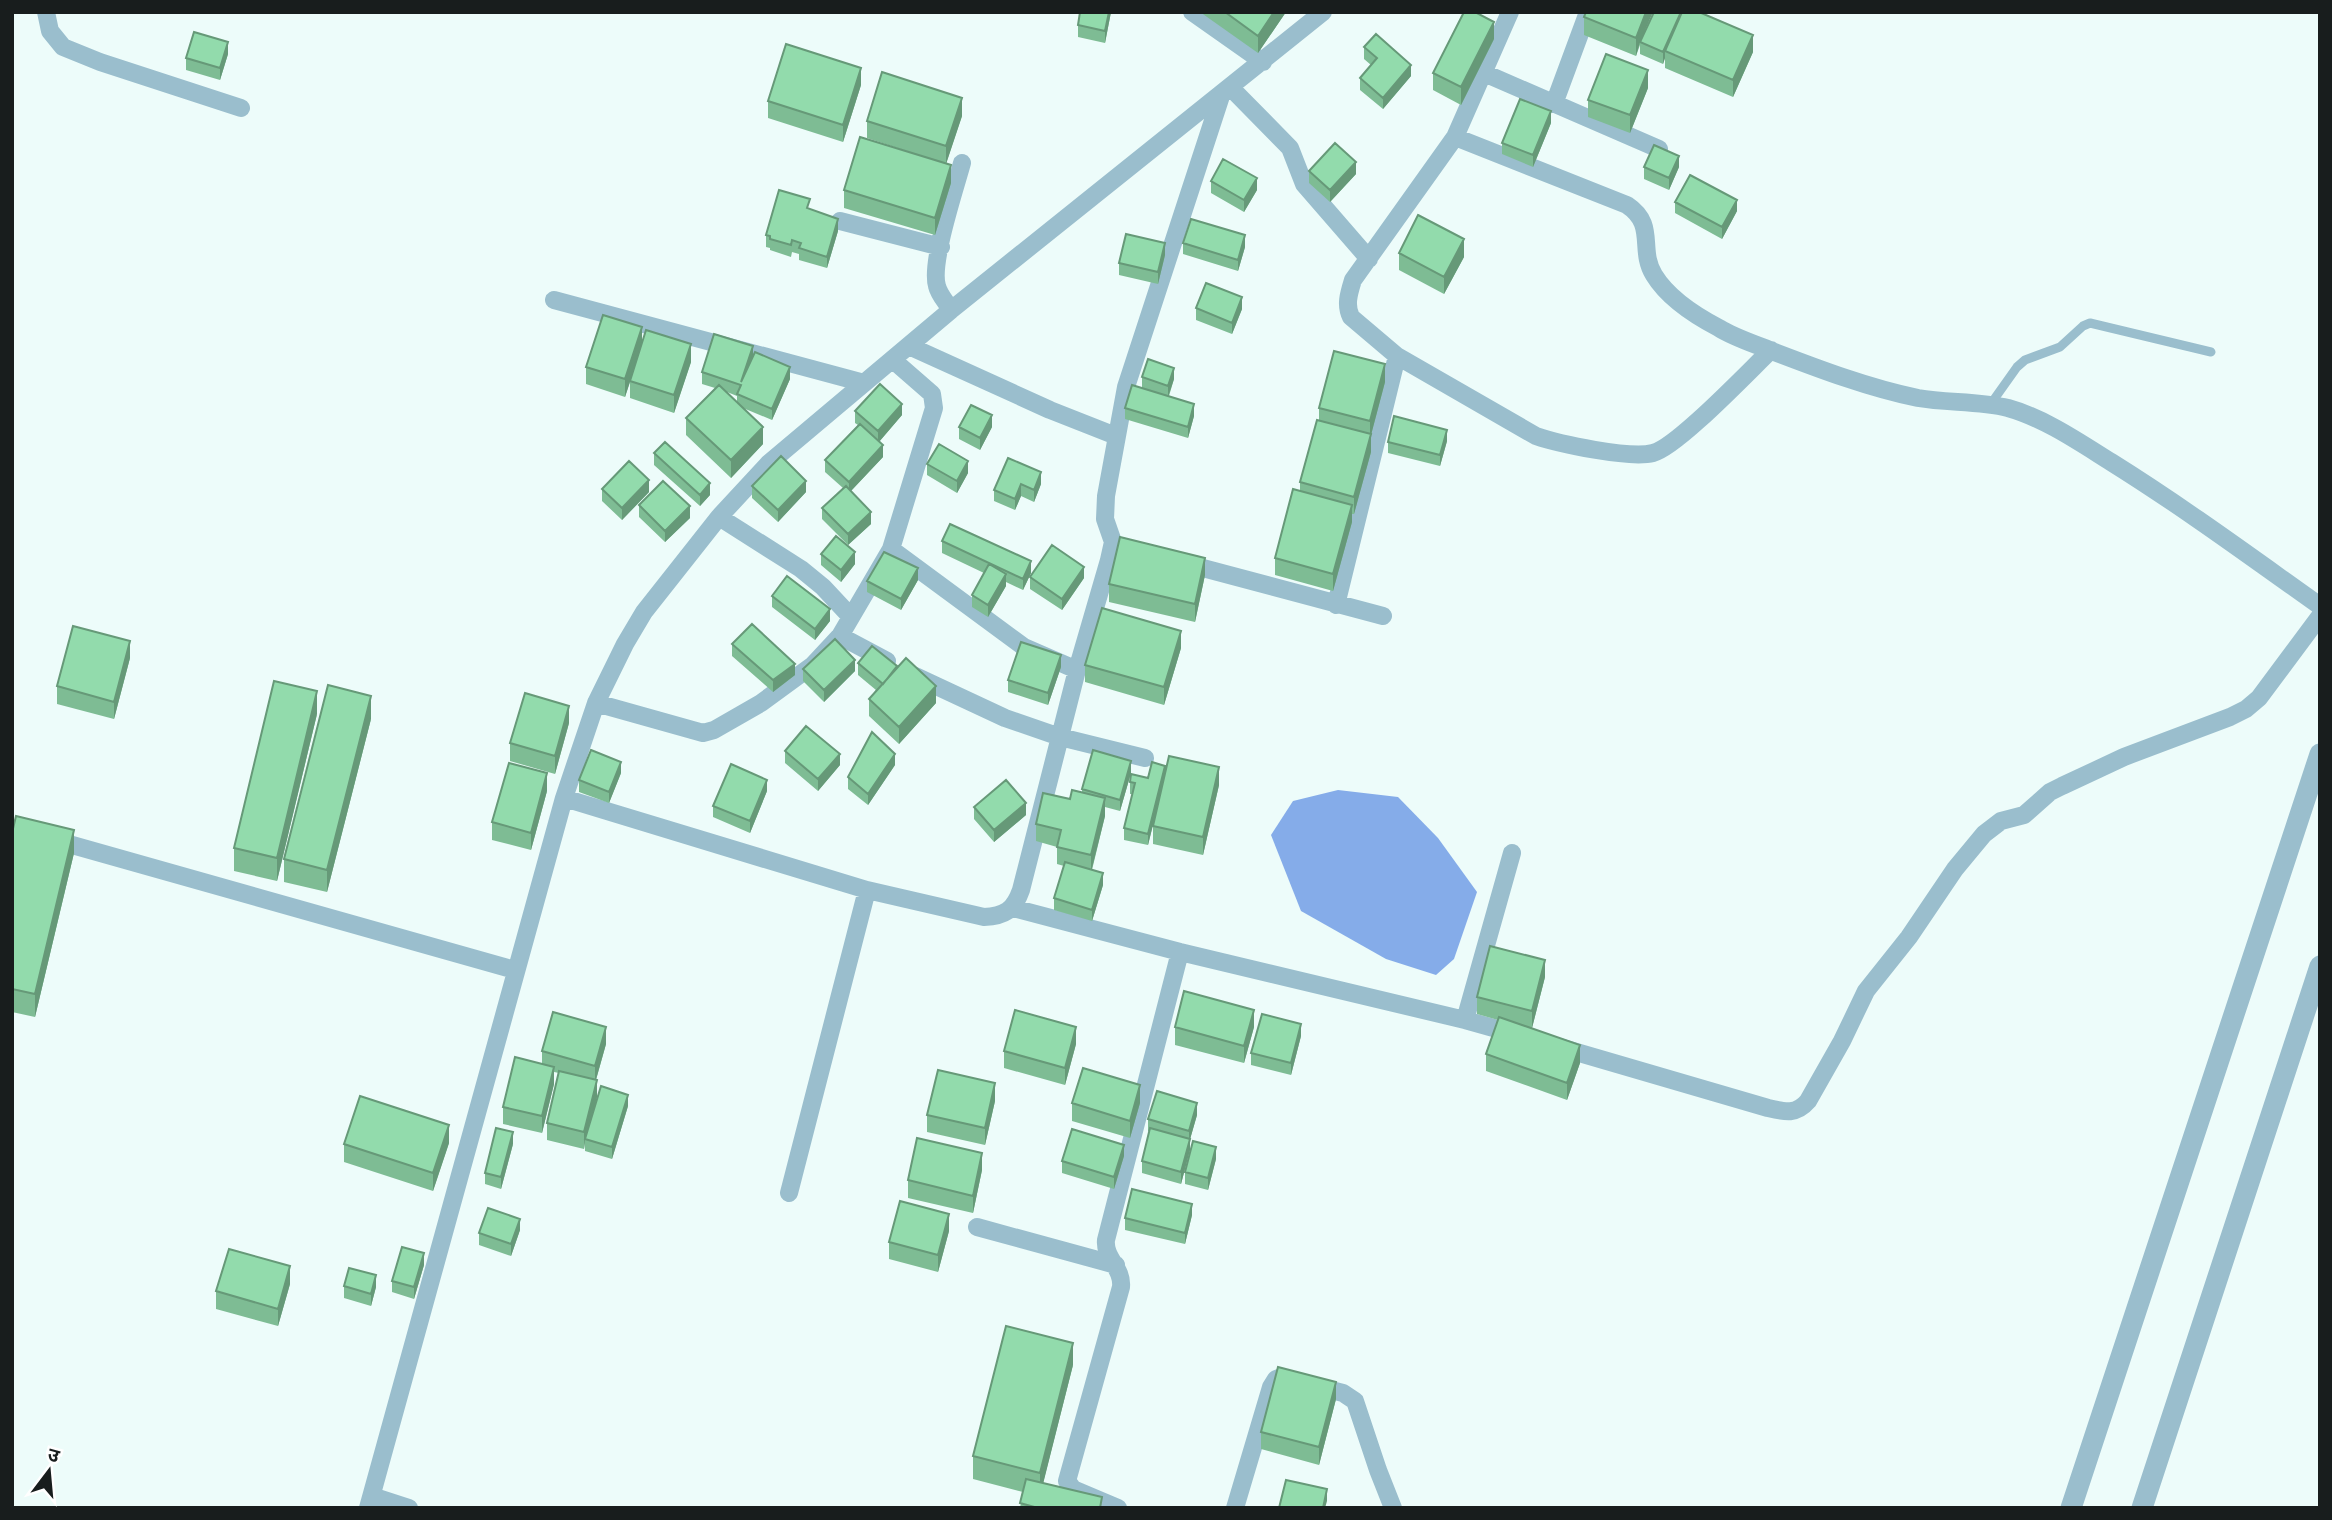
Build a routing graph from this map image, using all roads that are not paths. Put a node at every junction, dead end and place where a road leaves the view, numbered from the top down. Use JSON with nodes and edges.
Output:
{"nodes":[{"id":1,"x":46,"y":12,"type":"edge"},
{"id":2,"x":1192,"y":12,"type":"edge"},
{"id":3,"x":1324,"y":12,"type":"edge"},
{"id":4,"x":1510,"y":12,"type":"edge"},
{"id":5,"x":1588,"y":12,"type":"edge"},
{"id":6,"x":1263,"y":62,"type":"junction"},
{"id":7,"x":1484,"y":74,"type":"junction"},
{"id":8,"x":1226,"y":92,"type":"junction"},
{"id":9,"x":1554,"y":104,"type":"junction"},
{"id":10,"x":241,"y":108,"type":"dead end"},
{"id":11,"x":1455,"y":137,"type":"junction"},
{"id":12,"x":1659,"y":149,"type":"edge"},
{"id":13,"x":962,"y":163,"type":"dead end"},
{"id":14,"x":840,"y":221,"type":"edge"},
{"id":15,"x":941,"y":247,"type":"junction"},
{"id":16,"x":1369,"y":259,"type":"junction"},
{"id":17,"x":554,"y":300,"type":"dead end"},
{"id":18,"x":951,"y":310,"type":"junction"},
{"id":19,"x":909,"y":346,"type":"junction"},
{"id":20,"x":1771,"y":350,"type":"junction"},
{"id":21,"x":2211,"y":352,"type":"dead end"},
{"id":22,"x":1397,"y":356,"type":"junction"},
{"id":23,"x":893,"y":360,"type":"junction"},
{"id":24,"x":864,"y":383,"type":"junction"},
{"id":25,"x":1989,"y":406,"type":"junction"},
{"id":26,"x":1116,"y":436,"type":"junction"},
{"id":27,"x":719,"y":517,"type":"junction"},
{"id":28,"x":891,"y":549,"type":"junction"},
{"id":29,"x":1163,"y":557,"type":"edge"},
{"id":30,"x":1336,"y":605,"type":"junction"},
{"id":31,"x":2320,"y":606,"type":"edge"},
{"id":32,"x":1383,"y":616,"type":"dead end"},
{"id":33,"x":2320,"y":616,"type":"edge"},
{"id":34,"x":851,"y":617,"type":"junction"},
{"id":35,"x":840,"y":636,"type":"junction"},
{"id":36,"x":1077,"y":670,"type":"junction"},
{"id":37,"x":596,"y":703,"type":"junction"},
{"id":38,"x":1060,"y":737,"type":"junction"},
{"id":39,"x":2320,"y":754,"type":"edge"},
{"id":40,"x":1145,"y":758,"type":"dead end"},
{"id":41,"x":564,"y":798,"type":"junction"},
{"id":42,"x":12,"y":828,"type":"edge"},
{"id":43,"x":1512,"y":853,"type":"dead end"},
{"id":44,"x":867,"y":890,"type":"junction"},
{"id":45,"x":1013,"y":908,"type":"junction"},
{"id":46,"x":1180,"y":952,"type":"junction"},
{"id":47,"x":2320,"y":966,"type":"edge"},
{"id":48,"x":515,"y":970,"type":"junction"},
{"id":49,"x":1465,"y":1020,"type":"junction"},
{"id":50,"x":789,"y":1194,"type":"dead end"},
{"id":51,"x":977,"y":1227,"type":"dead end"},
{"id":52,"x":1116,"y":1265,"type":"junction"},
{"id":53,"x":370,"y":1502,"type":"edge"},
{"id":54,"x":409,"y":1508,"type":"edge"},
{"id":55,"x":1118,"y":1508,"type":"edge"},
{"id":56,"x":1235,"y":1508,"type":"edge"},
{"id":57,"x":1393,"y":1508,"type":"edge"},
{"id":58,"x":2071,"y":1508,"type":"edge"},
{"id":59,"x":2142,"y":1508,"type":"edge"}],
"edges":[{"from":1,"to":10,"type":"street"},
{"from":2,"to":6,"type":"street"},
{"from":3,"to":6,"type":"street"},
{"from":4,"to":7,"type":"street"},
{"from":5,"to":9,"type":"street"},
{"from":6,"to":8,"type":"street"},
{"from":7,"to":9,"type":"street"},
{"from":7,"to":11,"type":"street"},
{"from":8,"to":16,"type":"street"},
{"from":8,"to":18,"type":"street"},
{"from":8,"to":26,"type":"street"},
{"from":9,"to":12,"type":"street"},
{"from":11,"to":16,"type":"street"},
{"from":11,"to":20,"type":"street"},
{"from":13,"to":15,"type":"street"},
{"from":14,"to":15,"type":"street"},
{"from":15,"to":18,"type":"street"},
{"from":16,"to":22,"type":"street"},
{"from":17,"to":24,"type":"street"},
{"from":18,"to":19,"type":"street"},
{"from":19,"to":23,"type":"street"},
{"from":19,"to":26,"type":"street"},
{"from":20,"to":22,"type":"street"},
{"from":20,"to":25,"type":"street"},
{"from":21,"to":25,"type":"lane"},
{"from":22,"to":30,"type":"street"},
{"from":23,"to":24,"type":"street"},
{"from":23,"to":28,"type":"street"},
{"from":24,"to":27,"type":"street"},
{"from":25,"to":31,"type":"street"},
{"from":26,"to":36,"type":"street"},
{"from":27,"to":34,"type":"street"},
{"from":27,"to":37,"type":"street"},
{"from":28,"to":34,"type":"street"},
{"from":28,"to":36,"type":"street"},
{"from":29,"to":30,"type":"street"},
{"from":30,"to":32,"type":"street"},
{"from":33,"to":49,"type":"street"},
{"from":34,"to":35,"type":"street"},
{"from":35,"to":37,"type":"street"},
{"from":35,"to":38,"type":"street"},
{"from":36,"to":38,"type":"street"},
{"from":37,"to":41,"type":"street"},
{"from":38,"to":40,"type":"street"},
{"from":38,"to":45,"type":"street"},
{"from":39,"to":58,"type":"street"},
{"from":41,"to":44,"type":"street"},
{"from":41,"to":48,"type":"street"},
{"from":42,"to":48,"type":"street"},
{"from":43,"to":49,"type":"street"},
{"from":44,"to":45,"type":"street"},
{"from":44,"to":50,"type":"street"},
{"from":45,"to":46,"type":"street"},
{"from":46,"to":49,"type":"street"},
{"from":46,"to":52,"type":"street"},
{"from":47,"to":59,"type":"street"},
{"from":48,"to":53,"type":"street"},
{"from":51,"to":52,"type":"street"},
{"from":52,"to":55,"type":"street"},
{"from":53,"to":54,"type":"street"},
{"from":56,"to":57,"type":"street"}]}
